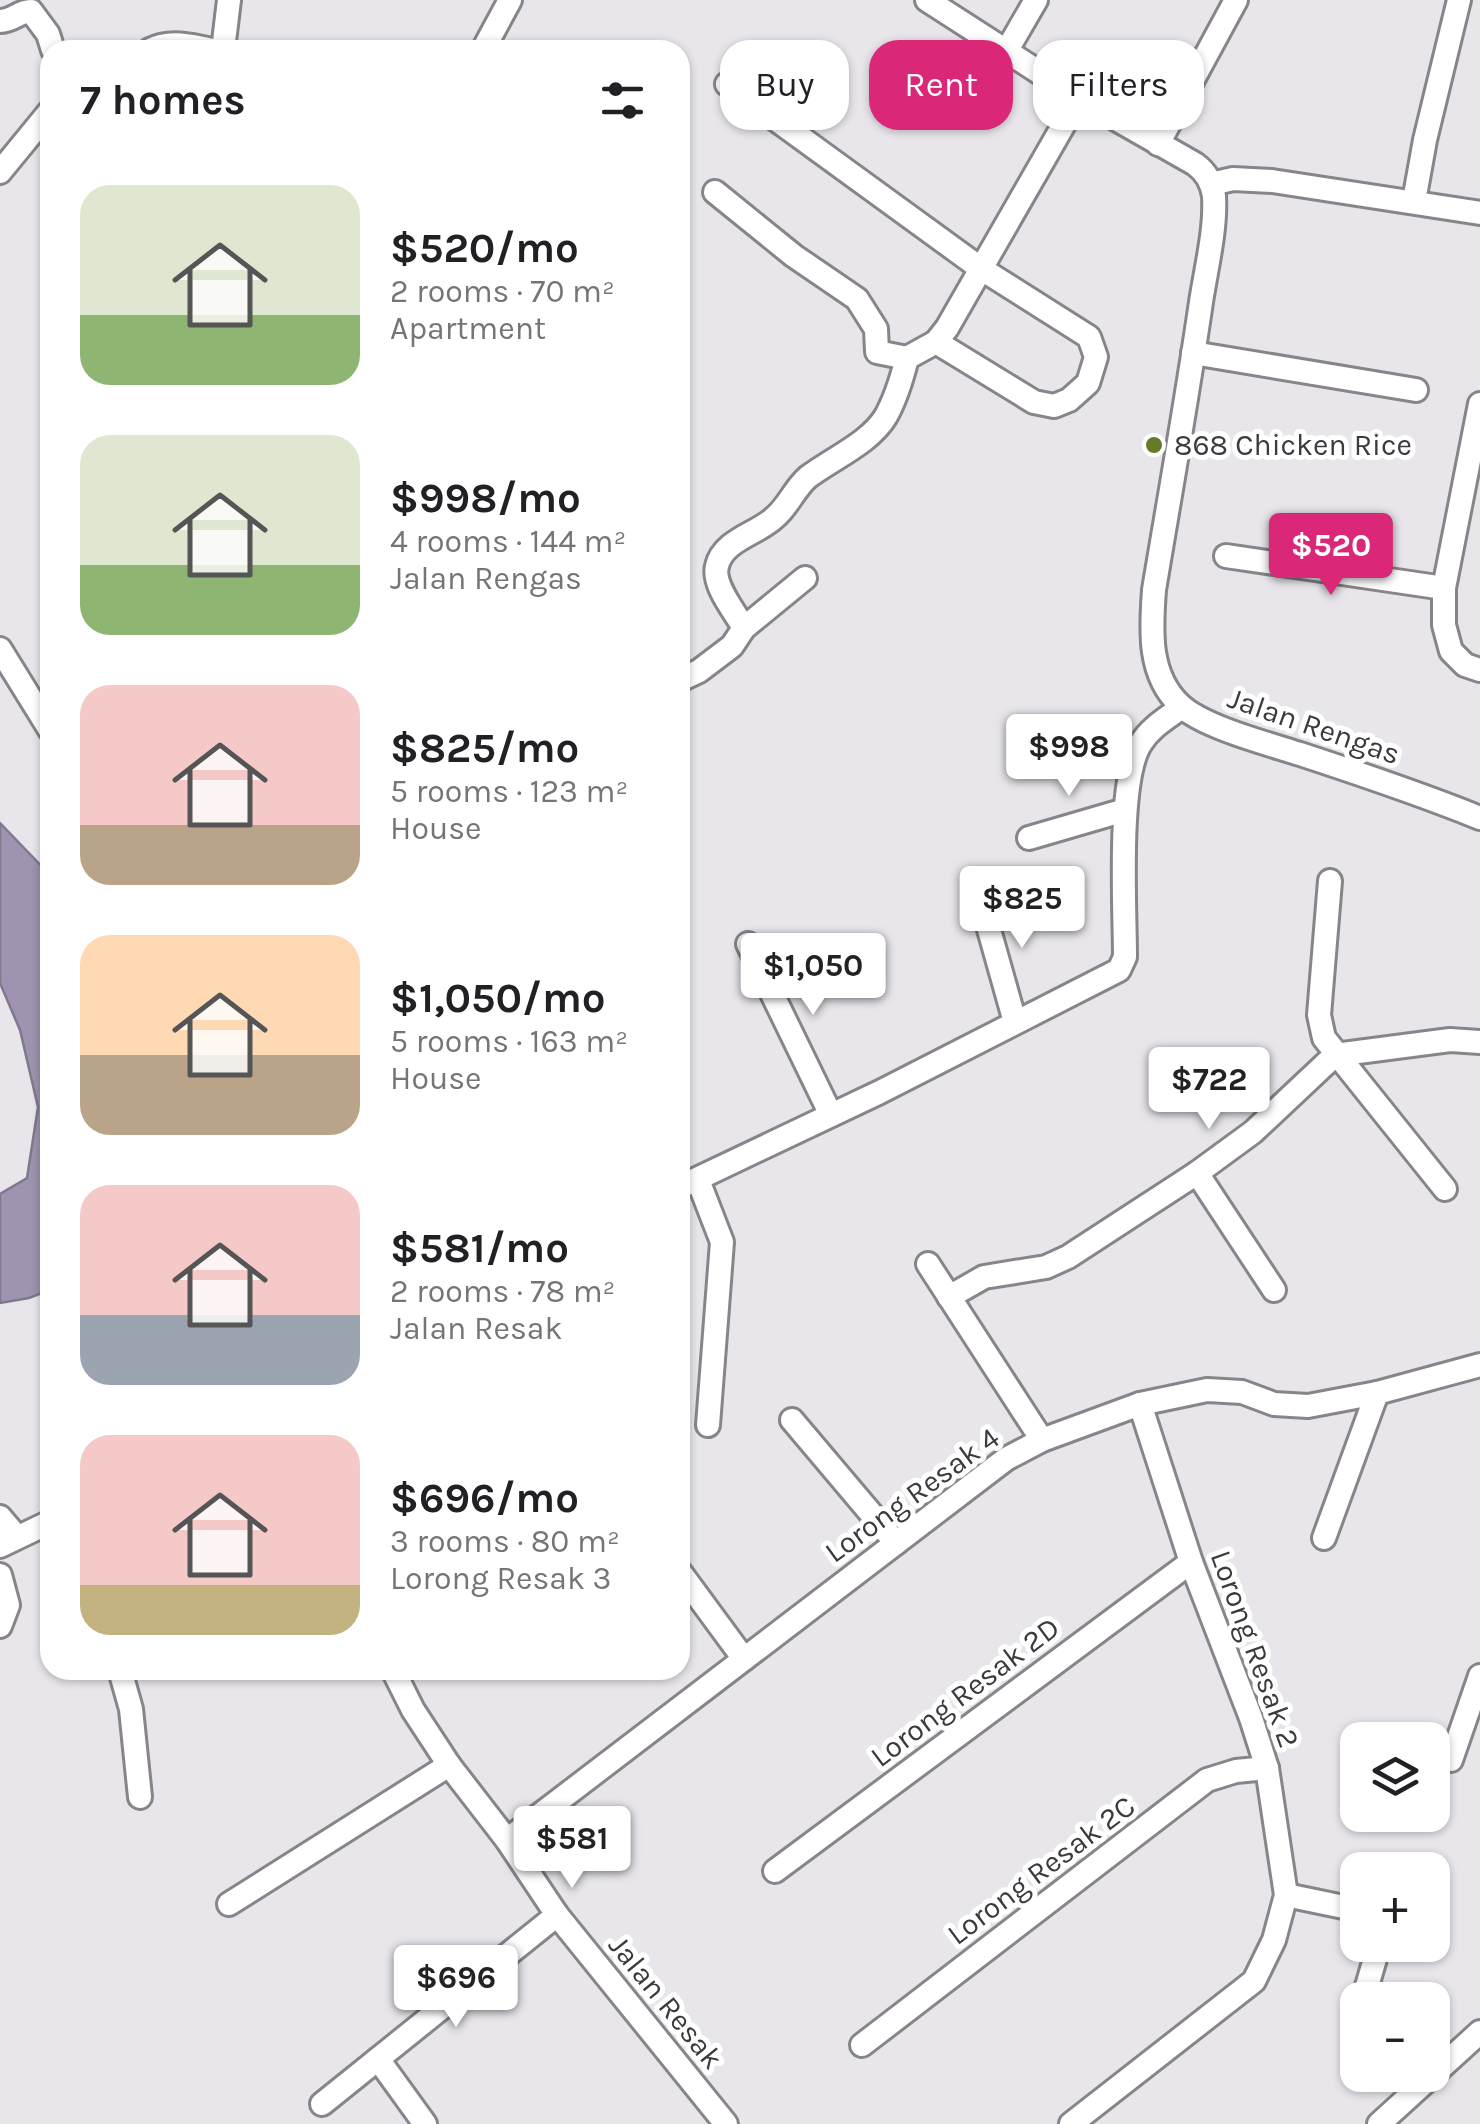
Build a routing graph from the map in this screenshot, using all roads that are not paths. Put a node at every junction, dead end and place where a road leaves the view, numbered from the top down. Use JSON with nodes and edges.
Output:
{"nodes":[{"id":1,"x":230,"y":0,"type":"edge"},
{"id":2,"x":510,"y":0,"type":"edge"},
{"id":3,"x":927,"y":0,"type":"edge"},
{"id":4,"x":1036,"y":0,"type":"edge"},
{"id":5,"x":1236,"y":0,"type":"edge"},
{"id":6,"x":1459,"y":0,"type":"edge"},
{"id":7,"x":0,"y":22,"type":"edge"},
{"id":8,"x":50,"y":40,"type":"edge"},
{"id":9,"x":224,"y":40,"type":"edge"},
{"id":10,"x":488,"y":40,"type":"edge"},
{"id":11,"x":992,"y":40,"type":"edge"},
{"id":12,"x":1013,"y":41,"type":"edge"},
{"id":13,"x":40,"y":123,"type":"edge"},
{"id":14,"x":790,"y":130,"type":"edge"},
{"id":15,"x":1060,"y":130,"type":"edge"},
{"id":16,"x":1135,"y":130,"type":"edge"},
{"id":17,"x":1165,"y":147,"type":"junction"},
{"id":18,"x":0,"y":172,"type":"edge"},
{"id":19,"x":1272,"y":181,"type":"junction"},
{"id":20,"x":1212,"y":184,"type":"junction"},
{"id":21,"x":715,"y":192,"type":"dead end"},
{"id":22,"x":1414,"y":201,"type":"junction"},
{"id":23,"x":1480,"y":212,"type":"edge"},
{"id":24,"x":980,"y":268,"type":"junction"},
{"id":25,"x":936,"y":342,"type":"junction"},
{"id":26,"x":1194,"y":353,"type":"junction"},
{"id":27,"x":907,"y":358,"type":"junction"},
{"id":28,"x":1416,"y":390,"type":"dead end"},
{"id":29,"x":1480,"y":404,"type":"edge"},
{"id":30,"x":1226,"y":556,"type":"dead end"},
{"id":31,"x":806,"y":578,"type":"dead end"},
{"id":32,"x":1444,"y":588,"type":"junction"},
{"id":33,"x":744,"y":628,"type":"junction"},
{"id":34,"x":0,"y":649,"type":"edge"},
{"id":35,"x":1480,"y":670,"type":"edge"},
{"id":36,"x":690,"y":675,"type":"edge"},
{"id":37,"x":1182,"y":707,"type":"junction"},
{"id":38,"x":40,"y":714,"type":"edge"},
{"id":39,"x":1125,"y":810,"type":"junction"},
{"id":40,"x":1480,"y":818,"type":"edge"},
{"id":41,"x":1028,"y":838,"type":"dead end"},
{"id":42,"x":1330,"y":881,"type":"dead end"},
{"id":43,"x":979,"y":894,"type":"dead end"},
{"id":44,"x":748,"y":944,"type":"dead end"},
{"id":45,"x":1016,"y":1022,"type":"junction"},
{"id":46,"x":1480,"y":1042,"type":"edge"},
{"id":47,"x":1335,"y":1054,"type":"junction"},
{"id":48,"x":832,"y":1115,"type":"junction"},
{"id":49,"x":1197,"y":1173,"type":"junction"},
{"id":50,"x":690,"y":1184,"type":"edge"},
{"id":51,"x":690,"y":1186,"type":"edge"},
{"id":52,"x":1445,"y":1189,"type":"dead end"},
{"id":53,"x":928,"y":1264,"type":"dead end"},
{"id":54,"x":1274,"y":1290,"type":"dead end"},
{"id":55,"x":949,"y":1297,"type":"junction"},
{"id":56,"x":1480,"y":1365,"type":"edge"},
{"id":57,"x":1377,"y":1393,"type":"junction"},
{"id":58,"x":1140,"y":1404,"type":"junction"},
{"id":59,"x":792,"y":1420,"type":"dead end"},
{"id":60,"x":708,"y":1425,"type":"dead end"},
{"id":61,"x":1042,"y":1440,"type":"junction"},
{"id":62,"x":0,"y":1517,"type":"edge"},
{"id":63,"x":40,"y":1527,"type":"edge"},
{"id":64,"x":1324,"y":1538,"type":"dead end"},
{"id":65,"x":8,"y":1541,"type":"edge"},
{"id":66,"x":896,"y":1543,"type":"junction"},
{"id":67,"x":1191,"y":1562,"type":"junction"},
{"id":68,"x":0,"y":1575,"type":"edge"},
{"id":69,"x":690,"y":1586,"type":"edge"},
{"id":70,"x":0,"y":1626,"type":"edge"},
{"id":71,"x":744,"y":1659,"type":"junction"},
{"id":72,"x":1480,"y":1676,"type":"edge"},
{"id":73,"x":123,"y":1680,"type":"edge"},
{"id":74,"x":397,"y":1680,"type":"edge"},
{"id":75,"x":1451,"y":1760,"type":"dead end"},
{"id":76,"x":449,"y":1765,"type":"junction"},
{"id":77,"x":1266,"y":1768,"type":"junction"},
{"id":78,"x":140,"y":1797,"type":"dead end"},
{"id":79,"x":508,"y":1840,"type":"junction"},
{"id":80,"x":775,"y":1871,"type":"dead end"},
{"id":81,"x":1286,"y":1895,"type":"junction"},
{"id":82,"x":228,"y":1904,"type":"dead end"},
{"id":83,"x":1340,"y":1906,"type":"edge"},
{"id":84,"x":557,"y":1915,"type":"junction"},
{"id":85,"x":1480,"y":2032,"type":"edge"},
{"id":86,"x":862,"y":2044,"type":"dead end"},
{"id":87,"x":378,"y":2059,"type":"junction"},
{"id":88,"x":322,"y":2104,"type":"dead end"},
{"id":89,"x":425,"y":2124,"type":"edge"},
{"id":90,"x":726,"y":2124,"type":"edge"},
{"id":91,"x":1071,"y":2124,"type":"edge"},
{"id":92,"x":1379,"y":2124,"type":"edge"}],
"edges":[{"from":1,"to":9,"type":"street"},
{"from":2,"to":10,"type":"street"},
{"from":3,"to":11,"type":"street"},
{"from":4,"to":12,"type":"street"},
{"from":5,"to":17,"type":"street"},
{"from":6,"to":22,"type":"street"},
{"from":7,"to":8,"type":"street"},
{"from":13,"to":18,"type":"street"},
{"from":14,"to":24,"type":"street"},
{"from":15,"to":24,"type":"street"},
{"from":16,"to":17,"type":"street"},
{"from":17,"to":19,"type":"street"},
{"from":17,"to":20,"type":"street"},
{"from":19,"to":20,"type":"street"},
{"from":19,"to":22,"type":"street"},
{"from":20,"to":26,"type":"street","name":"Jalan Rengas"},
{"from":21,"to":27,"type":"street"},
{"from":22,"to":23,"type":"street"},
{"from":24,"to":25,"type":"street"},
{"from":24,"to":25,"type":"street"},
{"from":25,"to":27,"type":"street"},
{"from":26,"to":28,"type":"street"},
{"from":26,"to":37,"type":"street","name":"Jalan Rengas"},
{"from":27,"to":33,"type":"street"},
{"from":29,"to":32,"type":"street"},
{"from":30,"to":32,"type":"street"},
{"from":31,"to":33,"type":"street"},
{"from":32,"to":35,"type":"street"},
{"from":33,"to":36,"type":"street"},
{"from":34,"to":38,"type":"street"},
{"from":37,"to":39,"type":"street"},
{"from":37,"to":40,"type":"street","name":"Jalan Rengas"},
{"from":39,"to":41,"type":"street"},
{"from":39,"to":45,"type":"street"},
{"from":42,"to":47,"type":"street"},
{"from":43,"to":45,"type":"street"},
{"from":44,"to":48,"type":"street"},
{"from":45,"to":48,"type":"street"},
{"from":46,"to":47,"type":"street"},
{"from":47,"to":49,"type":"street"},
{"from":47,"to":52,"type":"street"},
{"from":48,"to":50,"type":"street"},
{"from":49,"to":54,"type":"street"},
{"from":49,"to":55,"type":"street"},
{"from":51,"to":60,"type":"street"},
{"from":53,"to":55,"type":"street"},
{"from":55,"to":61,"type":"street"},
{"from":56,"to":57,"type":"street","name":"Lorong Resak 4"},
{"from":57,"to":58,"type":"street","name":"Lorong Resak 4"},
{"from":57,"to":64,"type":"street"},
{"from":58,"to":61,"type":"street","name":"Lorong Resak 4"},
{"from":58,"to":67,"type":"street","name":"Lorong Resak 2"},
{"from":59,"to":66,"type":"street"},
{"from":61,"to":66,"type":"street","name":"Lorong Resak 4"},
{"from":62,"to":65,"type":"street"},
{"from":63,"to":65,"type":"street"},
{"from":66,"to":71,"type":"street","name":"Lorong Resak 4"},
{"from":67,"to":77,"type":"street","name":"Lorong Resak 2"},
{"from":67,"to":80,"type":"street","name":"Lorong Resak 2D"},
{"from":68,"to":70,"type":"street"},
{"from":69,"to":71,"type":"street"},
{"from":71,"to":79,"type":"street","name":"Lorong Resak 4"},
{"from":72,"to":75,"type":"street"},
{"from":73,"to":78,"type":"street"},
{"from":74,"to":76,"type":"street","name":"Jalan Resak"},
{"from":76,"to":79,"type":"street","name":"Jalan Resak"},
{"from":76,"to":82,"type":"street"},
{"from":77,"to":81,"type":"street","name":"Lorong Resak 2"},
{"from":77,"to":86,"type":"street","name":"Lorong Resak 2C"},
{"from":79,"to":84,"type":"street","name":"Jalan Resak"},
{"from":81,"to":83,"type":"street"},
{"from":81,"to":91,"type":"street","name":"Lorong Resak 2"},
{"from":84,"to":87,"type":"street"},
{"from":84,"to":90,"type":"street","name":"Jalan Resak"},
{"from":85,"to":92,"type":"street"},
{"from":87,"to":88,"type":"street"},
{"from":87,"to":89,"type":"street"}]}
